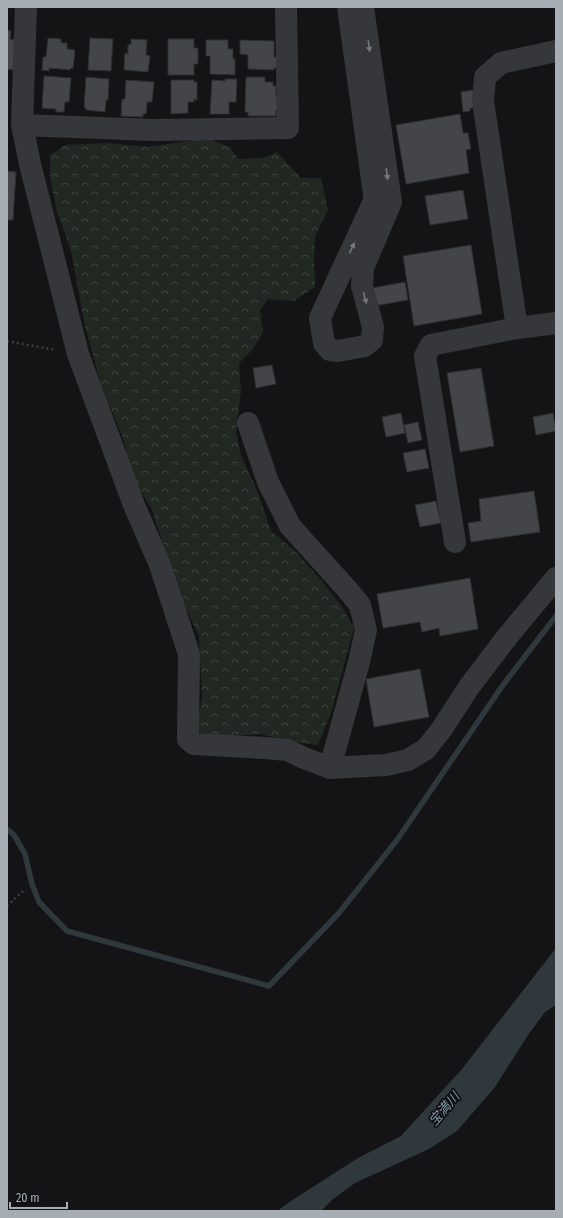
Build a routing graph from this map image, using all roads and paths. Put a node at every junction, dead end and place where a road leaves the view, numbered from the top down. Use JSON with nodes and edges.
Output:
{"nodes":[{"id":1,"x":26,"y":7,"type":"edge"},
{"id":2,"x":286,"y":7,"type":"edge"},
{"id":3,"x":348,"y":7,"type":"edge"},
{"id":4,"x":363,"y":7,"type":"edge"},
{"id":5,"x":556,"y":51,"type":"edge"},
{"id":6,"x":22,"y":125,"type":"junction"},
{"id":7,"x":556,"y":323,"type":"edge"},
{"id":8,"x":517,"y":328,"type":"junction"},
{"id":9,"x":7,"y":341,"type":"edge"},
{"id":10,"x":78,"y":354,"type":"junction"},
{"id":11,"x":248,"y":423,"type":"dead end"},
{"id":12,"x":455,"y":542,"type":"dead end"},
{"id":13,"x":556,"y":578,"type":"edge"},
{"id":14,"x":330,"y":768,"type":"junction"},
{"id":15,"x":23,"y":891,"type":"dead end"},
{"id":16,"x":7,"y":906,"type":"edge"}],
"edges":[{"from":1,"to":6,"type":"street"},
{"from":2,"to":6,"type":"street"},
{"from":4,"to":3,"type":"street","one_way":true},
{"from":5,"to":8,"type":"street"},
{"from":6,"to":10,"type":"street"},
{"from":7,"to":8,"type":"street"},
{"from":8,"to":12,"type":"street"},
{"from":9,"to":10,"type":"path"},
{"from":10,"to":14,"type":"street"},
{"from":11,"to":14,"type":"street"},
{"from":13,"to":14,"type":"street"},
{"from":15,"to":16,"type":"path"}]}
